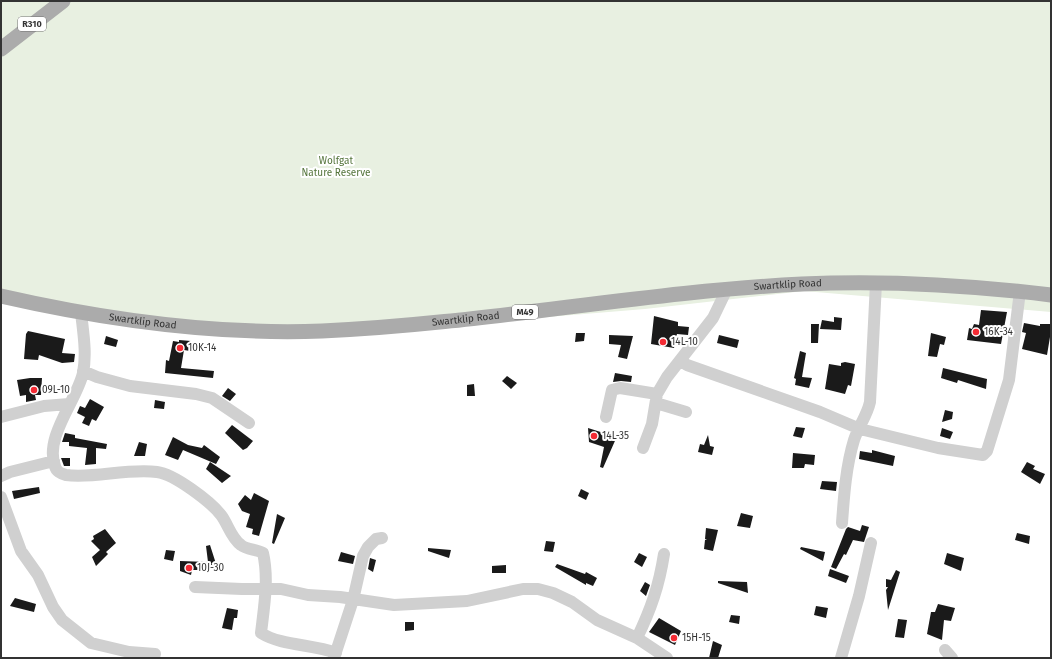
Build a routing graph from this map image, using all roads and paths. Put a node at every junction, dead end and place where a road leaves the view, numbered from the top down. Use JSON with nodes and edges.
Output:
{"nodes":[{"id":1,"x":63,"y":1,"type":"edge"},
{"id":2,"x":1,"y":49,"type":"edge"},
{"id":3,"x":876,"y":283,"type":"junction"},
{"id":4,"x":726,"y":291,"type":"junction"},
{"id":5,"x":1020,"y":291,"type":"junction"},
{"id":6,"x":1051,"y":295,"type":"edge"},
{"id":7,"x":1,"y":296,"type":"edge"},
{"id":8,"x":81,"y":312,"type":"junction"},
{"id":9,"x":681,"y":361,"type":"junction"},
{"id":10,"x":83,"y":371,"type":"junction"},
{"id":11,"x":657,"y":399,"type":"junction"},
{"id":12,"x":70,"y":404,"type":"junction"},
{"id":13,"x":686,"y":412,"type":"dead end"},
{"id":14,"x":1,"y":417,"type":"edge"},
{"id":15,"x":606,"y":418,"type":"dead end"},
{"id":16,"x":249,"y":422,"type":"dead end"},
{"id":17,"x":860,"y":430,"type":"junction"},
{"id":18,"x":643,"y":448,"type":"dead end"},
{"id":19,"x":54,"y":461,"type":"junction"},
{"id":20,"x":1,"y":476,"type":"edge"},
{"id":21,"x":1,"y":498,"type":"edge"},
{"id":22,"x":3,"y":513,"type":"edge"},
{"id":23,"x":842,"y":523,"type":"dead end"},
{"id":24,"x":382,"y":538,"type":"dead end"},
{"id":25,"x":871,"y":543,"type":"dead end"},
{"id":26,"x":664,"y":554,"type":"dead end"},
{"id":27,"x":195,"y":587,"type":"dead end"},
{"id":28,"x":265,"y":588,"type":"junction"},
{"id":29,"x":353,"y":600,"type":"junction"},
{"id":30,"x":636,"y":638,"type":"junction"},
{"id":31,"x":155,"y":654,"type":"dead end"},
{"id":32,"x":335,"y":656,"type":"edge"},
{"id":33,"x":667,"y":658,"type":"edge"},
{"id":34,"x":842,"y":658,"type":"edge"}],
"edges":[{"from":1,"to":2,"type":"main road","number":"R310"},
{"from":3,"to":4,"type":"main road","name":"Swartklip Road","number":"M49"},
{"from":3,"to":5,"type":"main road","name":"Swartklip Road","number":"M49"},
{"from":3,"to":17,"type":"street"},
{"from":4,"to":8,"type":"main road","name":"Swartklip Road","number":"M49"},
{"from":4,"to":9,"type":"street"},
{"from":5,"to":6,"type":"main road","name":"Swartklip Road","number":"M49"},
{"from":5,"to":17,"type":"street"},
{"from":7,"to":8,"type":"main road","name":"Swartklip Road","number":"M49"},
{"from":8,"to":10,"type":"street"},
{"from":9,"to":11,"type":"street"},
{"from":9,"to":17,"type":"street"},
{"from":10,"to":12,"type":"street"},
{"from":10,"to":16,"type":"street"},
{"from":11,"to":13,"type":"street"},
{"from":11,"to":15,"type":"street"},
{"from":11,"to":18,"type":"street"},
{"from":12,"to":14,"type":"street"},
{"from":12,"to":19,"type":"street"},
{"from":17,"to":23,"type":"street"},
{"from":19,"to":20,"type":"street"},
{"from":19,"to":28,"type":"street"},
{"from":21,"to":22,"type":"street"},
{"from":22,"to":31,"type":"street"},
{"from":24,"to":29,"type":"street"},
{"from":25,"to":34,"type":"street"},
{"from":26,"to":30,"type":"street"},
{"from":27,"to":28,"type":"street"},
{"from":28,"to":29,"type":"street"},
{"from":28,"to":32,"type":"street"},
{"from":29,"to":30,"type":"street"},
{"from":29,"to":32,"type":"street"},
{"from":30,"to":33,"type":"street"}]}
